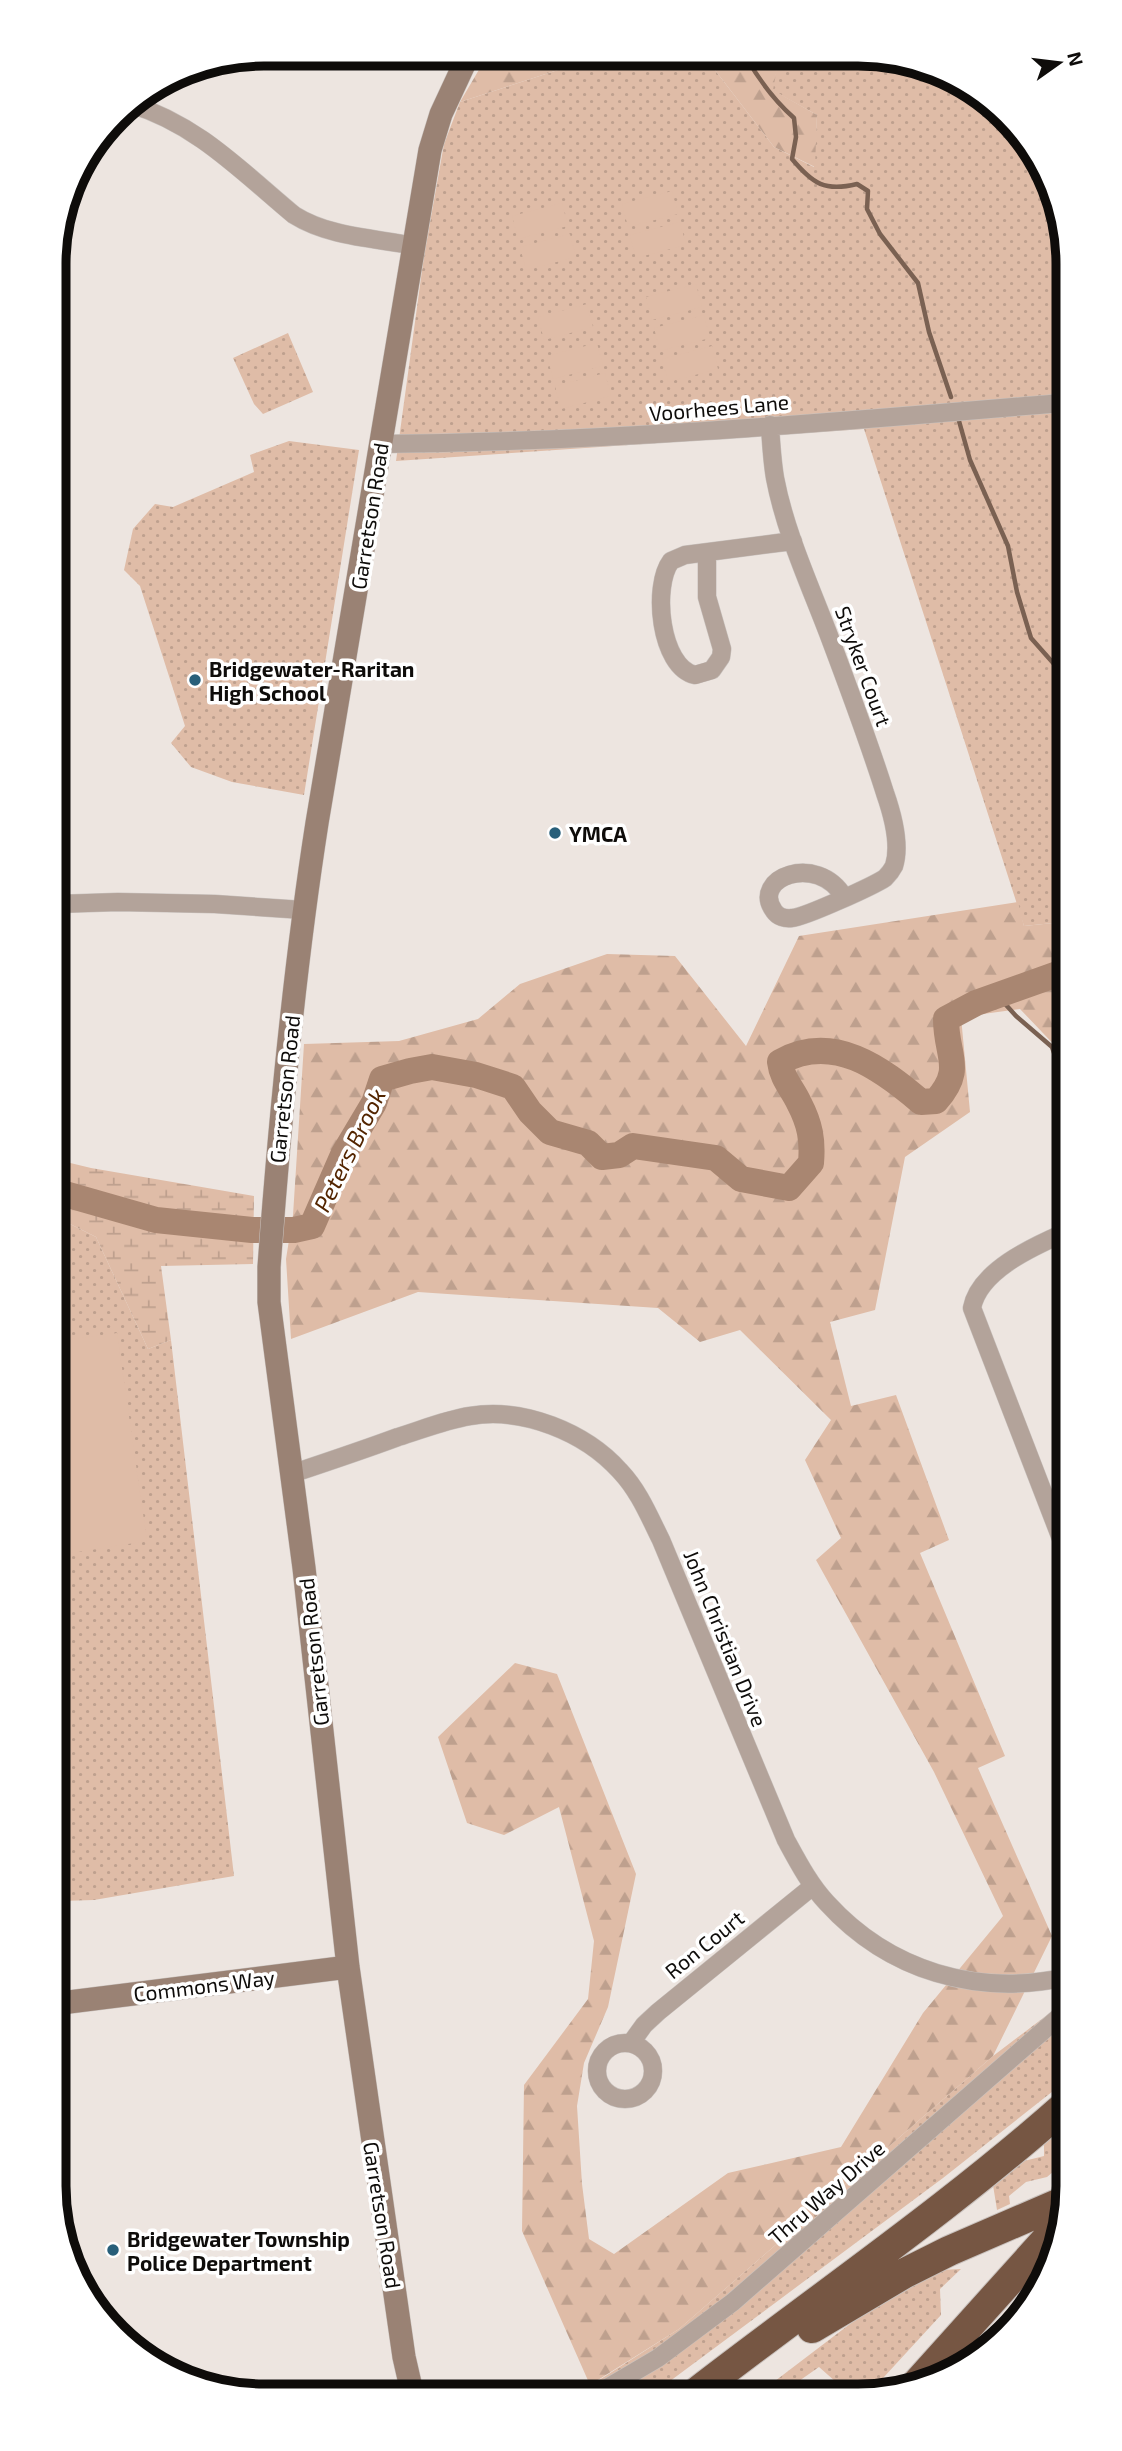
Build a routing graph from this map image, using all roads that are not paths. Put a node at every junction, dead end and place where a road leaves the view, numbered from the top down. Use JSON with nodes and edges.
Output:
{"nodes":[{"id":1,"x":463,"y":67,"type":"edge"},
{"id":2,"x":143,"y":108,"type":"edge"},
{"id":3,"x":415,"y":246,"type":"junction"},
{"id":4,"x":1056,"y":403,"type":"edge"},
{"id":5,"x":770,"y":425,"type":"junction"},
{"id":6,"x":381,"y":444,"type":"junction"},
{"id":7,"x":793,"y":541,"type":"junction"},
{"id":8,"x":707,"y":553,"type":"junction"},
{"id":9,"x":844,"y":897,"type":"dead end"},
{"id":10,"x":67,"y":904,"type":"edge"},
{"id":11,"x":303,"y":910,"type":"junction"},
{"id":12,"x":1055,"y":1237,"type":"edge"},
{"id":13,"x":291,"y":1474,"type":"junction"},
{"id":14,"x":1055,"y":1524,"type":"edge"},
{"id":15,"x":813,"y":1886,"type":"junction"},
{"id":16,"x":348,"y":1967,"type":"junction"},
{"id":17,"x":1055,"y":1980,"type":"edge"},
{"id":18,"x":66,"y":2002,"type":"edge"},
{"id":19,"x":1055,"y":2021,"type":"edge"},
{"id":20,"x":631,"y":2043,"type":"dead end"},
{"id":21,"x":1055,"y":2115,"type":"edge"},
{"id":22,"x":1054,"y":2205,"type":"edge"},
{"id":23,"x":1050,"y":2235,"type":"edge"},
{"id":24,"x":928,"y":2371,"type":"edge"},
{"id":25,"x":410,"y":2384,"type":"edge"},
{"id":26,"x":614,"y":2384,"type":"edge"},
{"id":27,"x":706,"y":2384,"type":"edge"},
{"id":28,"x":715,"y":2384,"type":"edge"}],
"edges":[{"from":1,"to":3,"type":"street","name":"Garretson Road"},
{"from":2,"to":3,"type":"street"},
{"from":3,"to":6,"type":"street","name":"Garretson Road"},
{"from":4,"to":5,"type":"street","name":"Voorhees Lane"},
{"from":5,"to":6,"type":"street","name":"Voorhees Lane"},
{"from":5,"to":7,"type":"street","name":"Stryker Court"},
{"from":6,"to":11,"type":"street","name":"Garretson Road"},
{"from":7,"to":8,"type":"street"},
{"from":7,"to":9,"type":"street","name":"Stryker Court"},
{"from":8,"to":8,"type":"street"},
{"from":10,"to":11,"type":"street"},
{"from":11,"to":13,"type":"street","name":"Garretson Road"},
{"from":12,"to":14,"type":"street"},
{"from":13,"to":15,"type":"street","name":"John Christian Drive"},
{"from":13,"to":16,"type":"street","name":"Garretson Road"},
{"from":15,"to":17,"type":"street","name":"John Christian Drive"},
{"from":15,"to":20,"type":"street","name":"Ron Court"},
{"from":16,"to":18,"type":"street","name":"Commons Way"},
{"from":16,"to":25,"type":"street","name":"Garretson Road"},
{"from":19,"to":26,"type":"street","name":"Thru Way Drive"},
{"from":21,"to":27,"type":"highway"},
{"from":22,"to":28,"type":"highway"},
{"from":23,"to":24,"type":"highway"}]}
